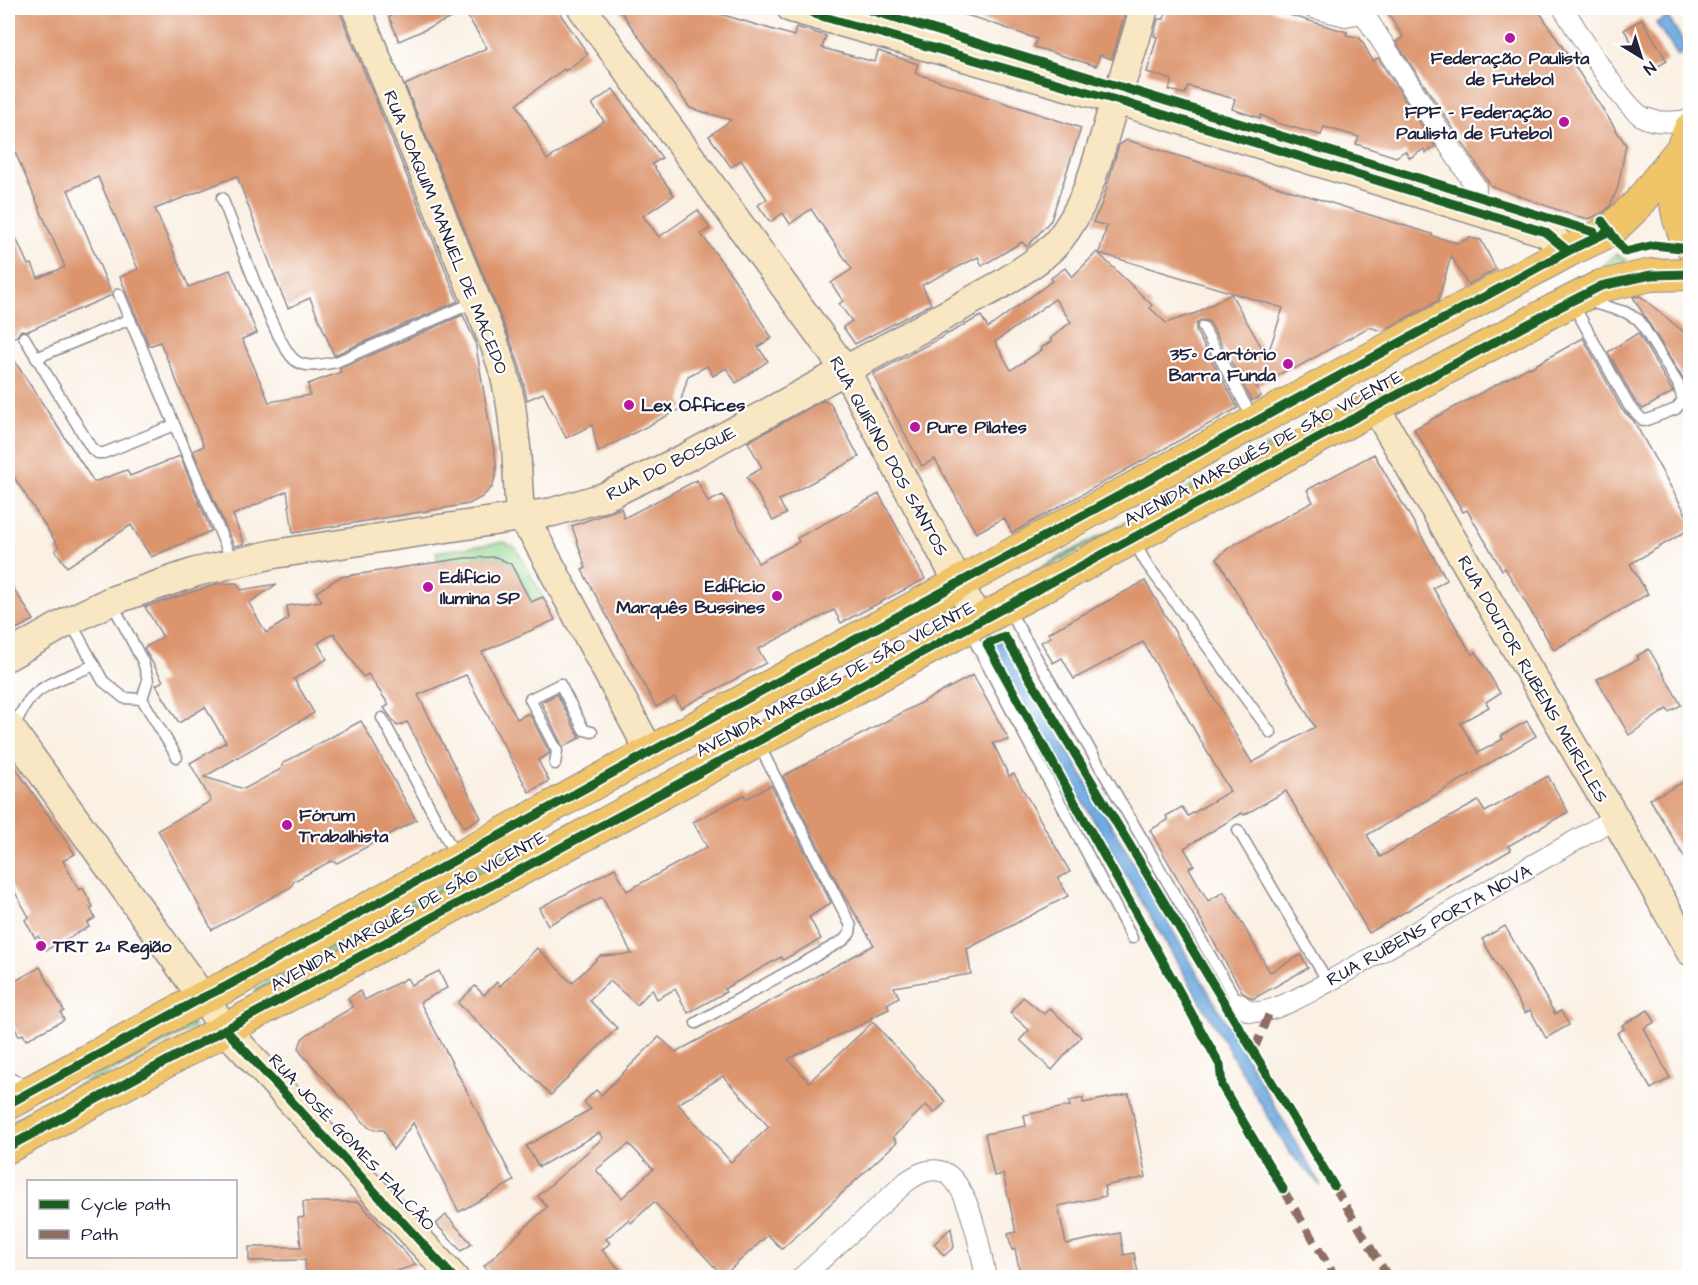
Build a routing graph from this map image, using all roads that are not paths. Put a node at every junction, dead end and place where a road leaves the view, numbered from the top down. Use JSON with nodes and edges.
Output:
{"nodes":[{"id":1,"x":356,"y":8,"type":"edge"},
{"id":2,"x":582,"y":8,"type":"edge"},
{"id":3,"x":1144,"y":8,"type":"edge"},
{"id":4,"x":1313,"y":8,"type":"edge"},
{"id":5,"x":1563,"y":8,"type":"edge"},
{"id":6,"x":803,"y":10,"type":"edge"},
{"id":7,"x":1362,"y":10,"type":"edge"},
{"id":8,"x":1116,"y":100,"type":"junction"},
{"id":9,"x":1690,"y":120,"type":"edge"},
{"id":10,"x":1686,"y":140,"type":"edge"},
{"id":11,"x":222,"y":198,"type":"dead end"},
{"id":12,"x":1475,"y":211,"type":"junction"},
{"id":13,"x":1690,"y":244,"type":"edge"},
{"id":14,"x":1568,"y":251,"type":"junction"},
{"id":15,"x":1690,"y":274,"type":"edge"},
{"id":16,"x":119,"y":294,"type":"dead end"},
{"id":17,"x":1574,"y":300,"type":"junction"},
{"id":18,"x":477,"y":301,"type":"junction"},
{"id":19,"x":130,"y":319,"type":"junction"},
{"id":20,"x":1203,"y":327,"type":"dead end"},
{"id":21,"x":24,"y":337,"type":"dead end"},
{"id":22,"x":36,"y":358,"type":"junction"},
{"id":23,"x":846,"y":371,"type":"junction"},
{"id":24,"x":1375,"y":407,"type":"junction"},
{"id":25,"x":1255,"y":423,"type":"junction"},
{"id":26,"x":174,"y":425,"type":"junction"},
{"id":27,"x":520,"y":517,"type":"junction"},
{"id":28,"x":1132,"y":538,"type":"junction"},
{"id":29,"x":233,"y":564,"type":"junction"},
{"id":30,"x":958,"y":583,"type":"junction"},
{"id":31,"x":111,"y":602,"type":"junction"},
{"id":32,"x":1006,"y":606,"type":"junction"},
{"id":33,"x":978,"y":620,"type":"junction"},
{"id":34,"x":69,"y":621,"type":"junction"},
{"id":35,"x":8,"y":656,"type":"edge"},
{"id":36,"x":94,"y":665,"type":"junction"},
{"id":37,"x":142,"y":699,"type":"junction"},
{"id":38,"x":382,"y":718,"type":"dead end"},
{"id":39,"x":9,"y":728,"type":"edge"},
{"id":40,"x":592,"y":732,"type":"dead end"},
{"id":41,"x":1271,"y":733,"type":"dead end"},
{"id":42,"x":756,"y":741,"type":"junction"},
{"id":43,"x":650,"y":752,"type":"junction"},
{"id":44,"x":177,"y":757,"type":"dead end"},
{"id":45,"x":555,"y":764,"type":"dead end"},
{"id":46,"x":1615,"y":818,"type":"junction"},
{"id":47,"x":1238,"y":831,"type":"dead end"},
{"id":48,"x":457,"y":858,"type":"junction"},
{"id":49,"x":1132,"y":938,"type":"dead end"},
{"id":50,"x":1690,"y":951,"type":"edge"},
{"id":51,"x":1328,"y":982,"type":"junction"},
{"id":52,"x":202,"y":998,"type":"junction"},
{"id":53,"x":1238,"y":1003,"type":"joint"},
{"id":54,"x":696,"y":1023,"type":"dead end"},
{"id":55,"x":225,"y":1029,"type":"junction"},
{"id":56,"x":21,"y":1083,"type":"edge"},
{"id":57,"x":8,"y":1104,"type":"edge"},
{"id":58,"x":8,"y":1147,"type":"edge"},
{"id":59,"x":454,"y":1278,"type":"edge"},
{"id":60,"x":801,"y":1278,"type":"edge"},
{"id":61,"x":986,"y":1278,"type":"edge"}],
"edges":[{"from":1,"to":18,"type":"street","name":"RUA JOAQUIM MANUEL DE MACEDO"},
{"from":2,"to":23,"type":"street","name":"RUA QUIRINO DOS SANTOS"},
{"from":3,"to":8,"type":"street","name":"RUA DO BOSQUE"},
{"from":4,"to":7,"type":"street"},
{"from":5,"to":9,"type":"street"},
{"from":6,"to":8,"type":"street"},
{"from":7,"to":12,"type":"street"},
{"from":8,"to":12,"type":"street"},
{"from":8,"to":23,"type":"street","name":"RUA DO BOSQUE"},
{"from":10,"to":13,"type":"main road"},
{"from":10,"to":14,"type":"main road","name":"AVENIDA MARQUÊS DE SÃO VICENTE"},
{"from":11,"to":18,"type":"lane"},
{"from":12,"to":14,"type":"street"},
{"from":14,"to":25,"type":"main road","name":"AVENIDA MARQUÊS DE SÃO VICENTE"},
{"from":15,"to":17,"type":"main road","name":"AVENIDA MARQUÊS DE SÃO VICENTE"},
{"from":16,"to":19,"type":"lane"},
{"from":17,"to":17,"type":"lane"},
{"from":17,"to":24,"type":"main road","name":"AVENIDA MARQUÊS DE SÃO VICENTE"},
{"from":18,"to":27,"type":"street","name":"RUA JOAQUIM MANUEL DE MACEDO"},
{"from":19,"to":22,"type":"lane"},
{"from":19,"to":26,"type":"lane"},
{"from":20,"to":25,"type":"lane"},
{"from":21,"to":22,"type":"lane"},
{"from":22,"to":26,"type":"lane"},
{"from":23,"to":27,"type":"street","name":"RUA DO BOSQUE"},
{"from":23,"to":30,"type":"street","name":"RUA QUIRINO DOS SANTOS"},
{"from":24,"to":28,"type":"main road","name":"AVENIDA MARQUÊS DE SÃO VICENTE"},
{"from":24,"to":46,"type":"street","name":"RUA DOUTOR RUBENS MEIRELES"},
{"from":25,"to":30,"type":"main road","name":"AVENIDA MARQUÊS DE SÃO VICENTE"},
{"from":26,"to":29,"type":"lane"},
{"from":27,"to":29,"type":"street","name":"RUA DO BOSQUE"},
{"from":27,"to":43,"type":"street"},
{"from":28,"to":32,"type":"main road","name":"AVENIDA MARQUÊS DE SÃO VICENTE"},
{"from":28,"to":41,"type":"lane"},
{"from":29,"to":31,"type":"street","name":"RUA DO BOSQUE"},
{"from":30,"to":33,"type":"street","name":"RUA QUIRINO DOS SANTOS"},
{"from":30,"to":43,"type":"main road","name":"AVENIDA MARQUÊS DE SÃO VICENTE"},
{"from":31,"to":34,"type":"street","name":"RUA DO BOSQUE"},
{"from":31,"to":37,"type":"lane"},
{"from":32,"to":33,"type":"main road","name":"AVENIDA MARQUÊS DE SÃO VICENTE"},
{"from":32,"to":53,"type":"lane"},
{"from":33,"to":42,"type":"main road","name":"AVENIDA MARQUÊS DE SÃO VICENTE"},
{"from":33,"to":49,"type":"lane","name":"RUA QUIRINO DOS SANTOS"},
{"from":34,"to":35,"type":"street","name":"RUA DO BOSQUE"},
{"from":34,"to":36,"type":"lane"},
{"from":36,"to":37,"type":"lane"},
{"from":36,"to":39,"type":"lane"},
{"from":37,"to":44,"type":"lane"},
{"from":38,"to":48,"type":"lane"},
{"from":39,"to":52,"type":"street","name":"RUA JOSÉ GOMES FALCÃO"},
{"from":40,"to":45,"type":"lane"},
{"from":42,"to":54,"type":"lane"},
{"from":42,"to":55,"type":"main road","name":"AVENIDA MARQUÊS DE SÃO VICENTE"},
{"from":43,"to":48,"type":"main road","name":"AVENIDA MARQUÊS DE SÃO VICENTE"},
{"from":46,"to":50,"type":"street","name":"RUA DOUTOR RUBENS MEIRELES"},
{"from":46,"to":51,"type":"street","name":"RUA RUBENS PORTA NOVA"},
{"from":47,"to":51,"type":"lane"},
{"from":48,"to":52,"type":"main road","name":"AVENIDA MARQUÊS DE SÃO VICENTE"},
{"from":51,"to":53,"type":"street","name":"RUA RUBENS PORTA NOVA"},
{"from":52,"to":55,"type":"street","name":"RUA JOSÉ GOMES FALCÃO"},
{"from":52,"to":56,"type":"main road","name":"AVENIDA MARQUÊS DE SÃO VICENTE"},
{"from":55,"to":58,"type":"main road","name":"AVENIDA MARQUÊS DE SÃO VICENTE"},
{"from":55,"to":59,"type":"street","name":"RUA JOSÉ GOMES FALCÃO"},
{"from":56,"to":57,"type":"main road","name":"AVENIDA MARQUÊS DE SÃO VICENTE"},
{"from":60,"to":61,"type":"street"}]}
